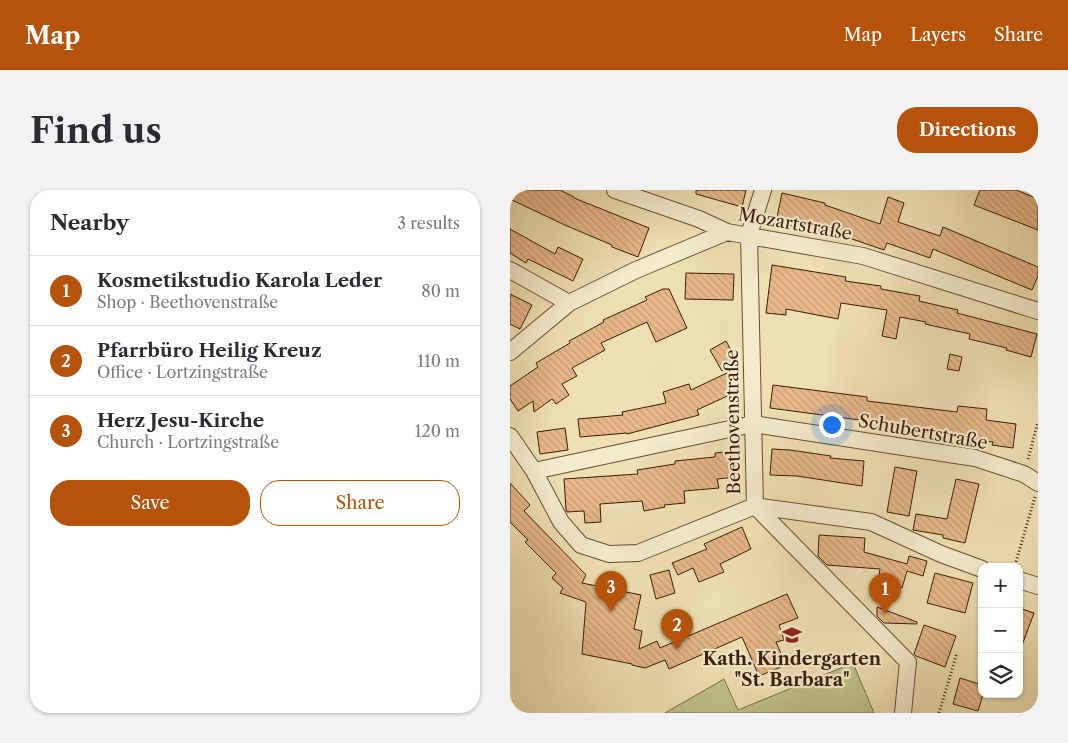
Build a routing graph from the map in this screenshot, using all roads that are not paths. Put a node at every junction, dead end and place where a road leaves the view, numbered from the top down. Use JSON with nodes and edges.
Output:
{"nodes":[{"id":1,"x":615,"y":190,"type":"edge"},
{"id":2,"x":764,"y":190,"type":"edge"},
{"id":3,"x":727,"y":232,"type":"junction"},
{"id":4,"x":749,"y":235,"type":"junction"},
{"id":5,"x":510,"y":270,"type":"edge"},
{"id":6,"x":569,"y":304,"type":"junction"},
{"id":7,"x":1038,"y":311,"type":"edge"},
{"id":8,"x":510,"y":352,"type":"edge"},
{"id":9,"x":753,"y":424,"type":"junction"},
{"id":10,"x":510,"y":436,"type":"edge"},
{"id":11,"x":534,"y":471,"type":"junction"},
{"id":12,"x":1037,"y":489,"type":"edge"},
{"id":13,"x":755,"y":506,"type":"junction"},
{"id":14,"x":978,"y":568,"type":"edge"},
{"id":15,"x":1023,"y":581,"type":"edge"},
{"id":16,"x":1038,"y":586,"type":"edge"},
{"id":17,"x":903,"y":713,"type":"edge"}],
"edges":[{"from":1,"to":3,"type":"street"},
{"from":2,"to":4,"type":"street","name":"Beethovenstraße"},
{"from":3,"to":4,"type":"street","name":"Mozartstraße"},
{"from":3,"to":6,"type":"street","name":"Mozartstraße"},
{"from":4,"to":7,"type":"street","name":"Mozartstraße"},
{"from":4,"to":9,"type":"street","name":"Beethovenstraße"},
{"from":5,"to":6,"type":"street"},
{"from":6,"to":8,"type":"street","name":"Mozartstraße"},
{"from":9,"to":11,"type":"street","name":"Schubertstraße"},
{"from":9,"to":12,"type":"street","name":"Schubertstraße"},
{"from":9,"to":13,"type":"street","name":"Beethovenstraße"},
{"from":10,"to":11,"type":"street"},
{"from":11,"to":13,"type":"street"},
{"from":13,"to":14,"type":"street"},
{"from":13,"to":17,"type":"street","name":"Beethovenstraße"},
{"from":15,"to":16,"type":"street"}]}
